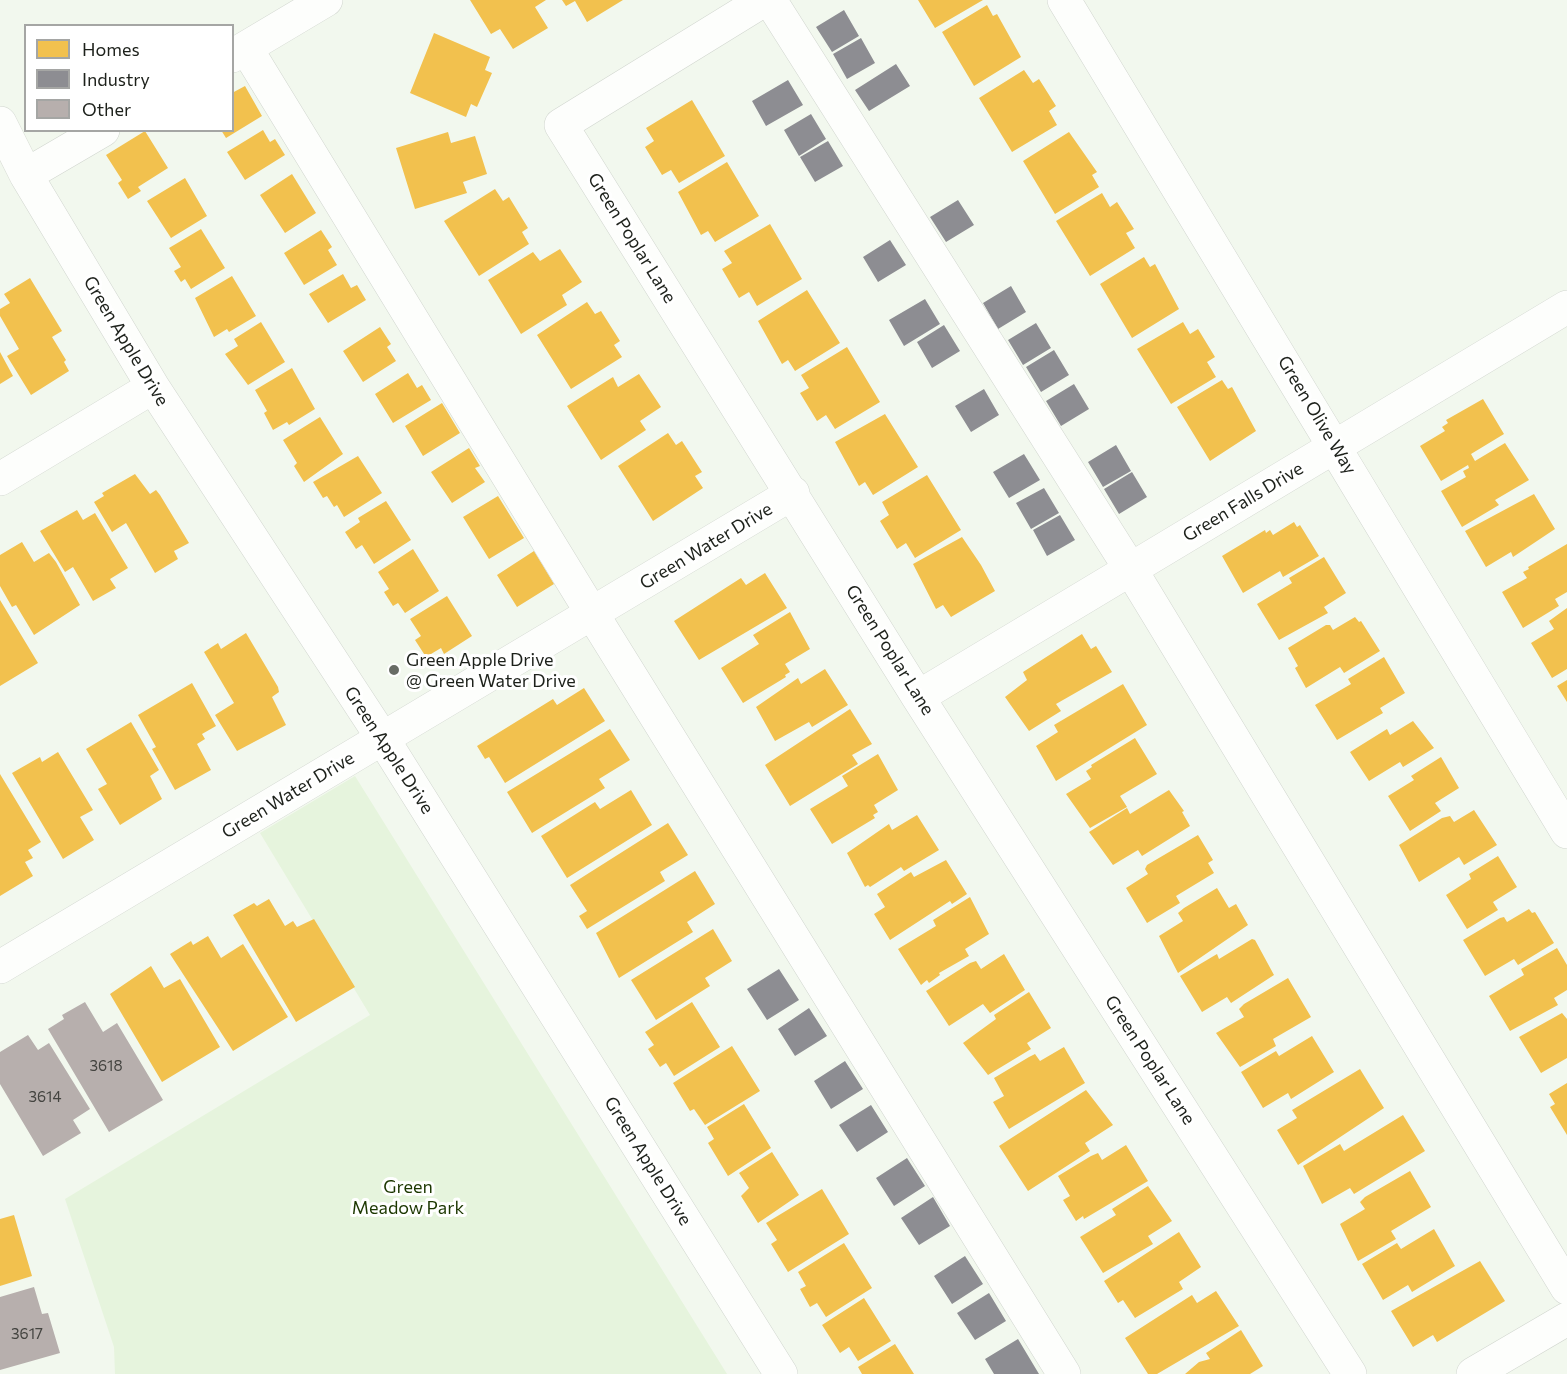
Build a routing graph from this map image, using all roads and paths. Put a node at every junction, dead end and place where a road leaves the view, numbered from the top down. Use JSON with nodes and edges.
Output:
{"nodes":[{"id":1,"x":326,"y":0,"type":"edge"},
{"id":2,"x":764,"y":0,"type":"edge"},
{"id":3,"x":770,"y":0,"type":"edge"},
{"id":4,"x":1064,"y":0,"type":"edge"},
{"id":5,"x":239,"y":52,"type":"edge"},
{"id":6,"x":0,"y":123,"type":"edge"},
{"id":7,"x":100,"y":132,"type":"edge"},
{"id":8,"x":26,"y":175,"type":"junction"},
{"id":9,"x":1567,"y":307,"type":"edge"},
{"id":10,"x":153,"y":387,"type":"junction"},
{"id":11,"x":1336,"y":446,"type":"junction"},
{"id":12,"x":0,"y":479,"type":"edge"},
{"id":13,"x":792,"y":494,"type":"junction"},
{"id":14,"x":1131,"y":570,"type":"junction"},
{"id":15,"x":593,"y":615,"type":"junction"},
{"id":16,"x":918,"y":697,"type":"junction"},
{"id":17,"x":382,"y":739,"type":"junction"},
{"id":18,"x":1567,"y":832,"type":"edge"},
{"id":19,"x":0,"y":967,"type":"edge"},
{"id":20,"x":1567,"y":1288,"type":"edge"},
{"id":21,"x":1567,"y":1319,"type":"edge"},
{"id":22,"x":782,"y":1374,"type":"edge"},
{"id":23,"x":1064,"y":1374,"type":"edge"},
{"id":24,"x":1350,"y":1374,"type":"edge"},
{"id":25,"x":1473,"y":1374,"type":"edge"}],
"edges":[{"from":1,"to":5,"type":"street"},
{"from":2,"to":13,"type":"street","name":"Green Poplar Lane"},
{"from":3,"to":14,"type":"street"},
{"from":4,"to":11,"type":"street","name":"Green Olive Way"},
{"from":5,"to":15,"type":"street"},
{"from":6,"to":8,"type":"street","name":"Green Apple Drive"},
{"from":7,"to":8,"type":"street"},
{"from":8,"to":10,"type":"street","name":"Green Apple Drive"},
{"from":9,"to":11,"type":"street","name":"Green Falls Drive"},
{"from":10,"to":12,"type":"street"},
{"from":10,"to":17,"type":"street","name":"Green Apple Drive"},
{"from":11,"to":14,"type":"street","name":"Green Falls Drive"},
{"from":11,"to":18,"type":"street","name":"Green Olive Way"},
{"from":13,"to":15,"type":"street","name":"Green Water Drive"},
{"from":13,"to":16,"type":"street","name":"Green Poplar Lane"},
{"from":14,"to":16,"type":"street","name":"Green Falls Drive"},
{"from":14,"to":20,"type":"street"},
{"from":15,"to":17,"type":"street","name":"Green Water Drive"},
{"from":15,"to":23,"type":"street"},
{"from":16,"to":24,"type":"street","name":"Green Poplar Lane"},
{"from":17,"to":19,"type":"street","name":"Green Water Drive"},
{"from":17,"to":22,"type":"street","name":"Green Apple Drive"},
{"from":21,"to":25,"type":"street"}]}
